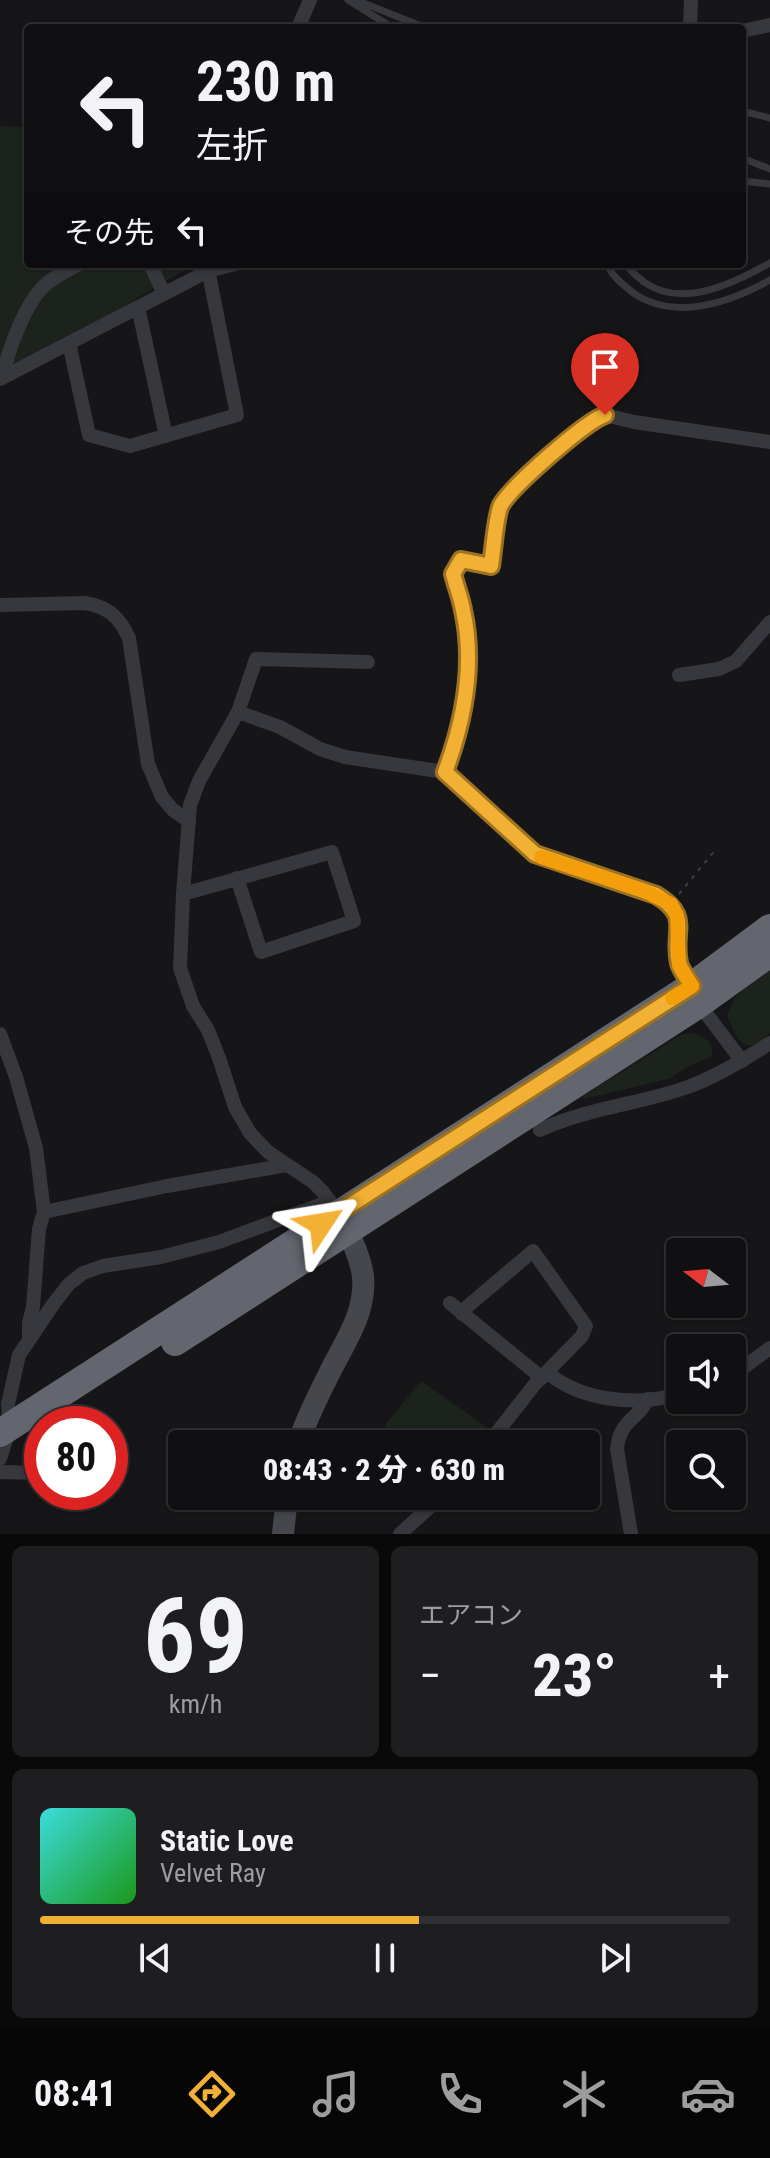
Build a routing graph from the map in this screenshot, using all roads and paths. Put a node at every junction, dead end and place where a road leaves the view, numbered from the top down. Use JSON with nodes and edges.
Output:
{"nodes":[{"id":1,"x":310,"y":0,"type":"edge"},
{"id":2,"x":348,"y":0,"type":"edge"},
{"id":3,"x":356,"y":0,"type":"edge"},
{"id":4,"x":691,"y":0,"type":"edge"},
{"id":5,"x":299,"y":24,"type":"edge"},
{"id":6,"x":387,"y":24,"type":"edge"},
{"id":7,"x":416,"y":24,"type":"edge"},
{"id":8,"x":690,"y":24,"type":"edge"},
{"id":9,"x":770,"y":25,"type":"edge"},
{"id":10,"x":746,"y":30,"type":"edge"},
{"id":11,"x":746,"y":112,"type":"edge"},
{"id":12,"x":770,"y":118,"type":"edge"},
{"id":13,"x":746,"y":160,"type":"edge"},
{"id":14,"x":770,"y":169,"type":"edge"},
{"id":15,"x":746,"y":181,"type":"edge"},
{"id":16,"x":770,"y":184,"type":"edge"},
{"id":17,"x":770,"y":263,"type":"edge"},
{"id":18,"x":72,"y":268,"type":"edge"},
{"id":19,"x":152,"y":268,"type":"edge"},
{"id":20,"x":208,"y":268,"type":"edge"},
{"id":21,"x":610,"y":268,"type":"edge"},
{"id":22,"x":629,"y":268,"type":"edge"},
{"id":23,"x":770,"y":280,"type":"edge"},
{"id":24,"x":164,"y":294,"type":"junction"},
{"id":25,"x":138,"y":307,"type":"junction"},
{"id":26,"x":69,"y":343,"type":"junction"},
{"id":27,"x":1,"y":378,"type":"edge"},
{"id":28,"x":166,"y":436,"type":"junction"},
{"id":29,"x":770,"y":442,"type":"edge"},
{"id":30,"x":0,"y":605,"type":"edge"},
{"id":31,"x":770,"y":622,"type":"edge"},
{"id":32,"x":368,"y":662,"type":"dead end"},
{"id":33,"x":679,"y":675,"type":"dead end"},
{"id":34,"x":238,"y":712,"type":"junction"},
{"id":35,"x":445,"y":772,"type":"junction"},
{"id":36,"x":189,"y":821,"type":"junction"},
{"id":37,"x":716,"y":849,"type":"dead end"},
{"id":38,"x":237,"y":878,"type":"junction"},
{"id":39,"x":183,"y":894,"type":"junction"},
{"id":40,"x":671,"y":904,"type":"junction"},
{"id":41,"x":770,"y":928,"type":"edge"},
{"id":42,"x":770,"y":953,"type":"edge"},
{"id":43,"x":696,"y":995,"type":"junction"},
{"id":44,"x":0,"y":1034,"type":"edge"},
{"id":45,"x":770,"y":1043,"type":"edge"},
{"id":46,"x":742,"y":1061,"type":"junction"},
{"id":47,"x":540,"y":1130,"type":"dead end"},
{"id":48,"x":287,"y":1165,"type":"junction"},
{"id":49,"x":44,"y":1212,"type":"junction"},
{"id":50,"x":339,"y":1215,"type":"junction"},
{"id":51,"x":450,"y":1303,"type":"dead end"},
{"id":52,"x":462,"y":1314,"type":"junction"},
{"id":53,"x":29,"y":1339,"type":"junction"},
{"id":54,"x":770,"y":1348,"type":"edge"},
{"id":55,"x":746,"y":1366,"type":"edge"},
{"id":56,"x":544,"y":1375,"type":"junction"},
{"id":57,"x":666,"y":1398,"type":"edge"},
{"id":58,"x":648,"y":1399,"type":"junction"},
{"id":59,"x":71,"y":1406,"type":"edge"},
{"id":60,"x":303,"y":1430,"type":"edge"},
{"id":61,"x":499,"y":1430,"type":"edge"},
{"id":62,"x":24,"y":1437,"type":"edge"},
{"id":63,"x":2,"y":1450,"type":"edge"},
{"id":64,"x":24,"y":1463,"type":"edge"},
{"id":65,"x":286,"y":1510,"type":"edge"},
{"id":66,"x":427,"y":1510,"type":"edge"},
{"id":67,"x":283,"y":1534,"type":"edge"},
{"id":68,"x":400,"y":1534,"type":"edge"},
{"id":69,"x":631,"y":1534,"type":"edge"}],
"edges":[{"from":1,"to":5,"type":"street"},
{"from":2,"to":6,"type":"lane"},
{"from":3,"to":7,"type":"lane"},
{"from":4,"to":8,"type":"street"},
{"from":9,"to":10,"type":"street"},
{"from":11,"to":12,"type":"lane"},
{"from":13,"to":14,"type":"lane"},
{"from":15,"to":16,"type":"lane"},
{"from":17,"to":22,"type":"lane"},
{"from":18,"to":27,"type":"street"},
{"from":19,"to":24,"type":"street"},
{"from":20,"to":24,"type":"street"},
{"from":20,"to":28,"type":"street"},
{"from":21,"to":23,"type":"lane"},
{"from":24,"to":25,"type":"street"},
{"from":25,"to":26,"type":"street"},
{"from":25,"to":28,"type":"street"},
{"from":26,"to":27,"type":"street"},
{"from":26,"to":28,"type":"street"},
{"from":29,"to":35,"type":"street"},
{"from":30,"to":36,"type":"street"},
{"from":31,"to":33,"type":"street"},
{"from":32,"to":34,"type":"street"},
{"from":34,"to":35,"type":"street"},
{"from":34,"to":36,"type":"street"},
{"from":35,"to":40,"type":"street"},
{"from":36,"to":39,"type":"street"},
{"from":37,"to":40,"type":"path"},
{"from":38,"to":38,"type":"street"},
{"from":38,"to":39,"type":"street"},
{"from":39,"to":48,"type":"street"},
{"from":40,"to":43,"type":"street"},
{"from":41,"to":43,"type":"highway"},
{"from":42,"to":43,"type":"highway"},
{"from":43,"to":46,"type":"street"},
{"from":43,"to":50,"type":"highway"},
{"from":44,"to":49,"type":"street"},
{"from":45,"to":46,"type":"street"},
{"from":46,"to":47,"type":"street"},
{"from":48,"to":49,"type":"street"},
{"from":48,"to":50,"type":"street"},
{"from":49,"to":53,"type":"street"},
{"from":50,"to":53,"type":"street"},
{"from":50,"to":59,"type":"highway"},
{"from":50,"to":60,"type":"street"},
{"from":50,"to":63,"type":"highway"},
{"from":51,"to":52,"type":"street"},
{"from":52,"to":56,"type":"street"},
{"from":52,"to":56,"type":"street"},
{"from":53,"to":63,"type":"street"},
{"from":54,"to":55,"type":"street"},
{"from":56,"to":58,"type":"street"},
{"from":56,"to":61,"type":"street"},
{"from":57,"to":58,"type":"street"},
{"from":58,"to":69,"type":"street"},
{"from":62,"to":63,"type":"highway"},
{"from":63,"to":64,"type":"street"},
{"from":65,"to":67,"type":"street"},
{"from":66,"to":68,"type":"street"}]}
